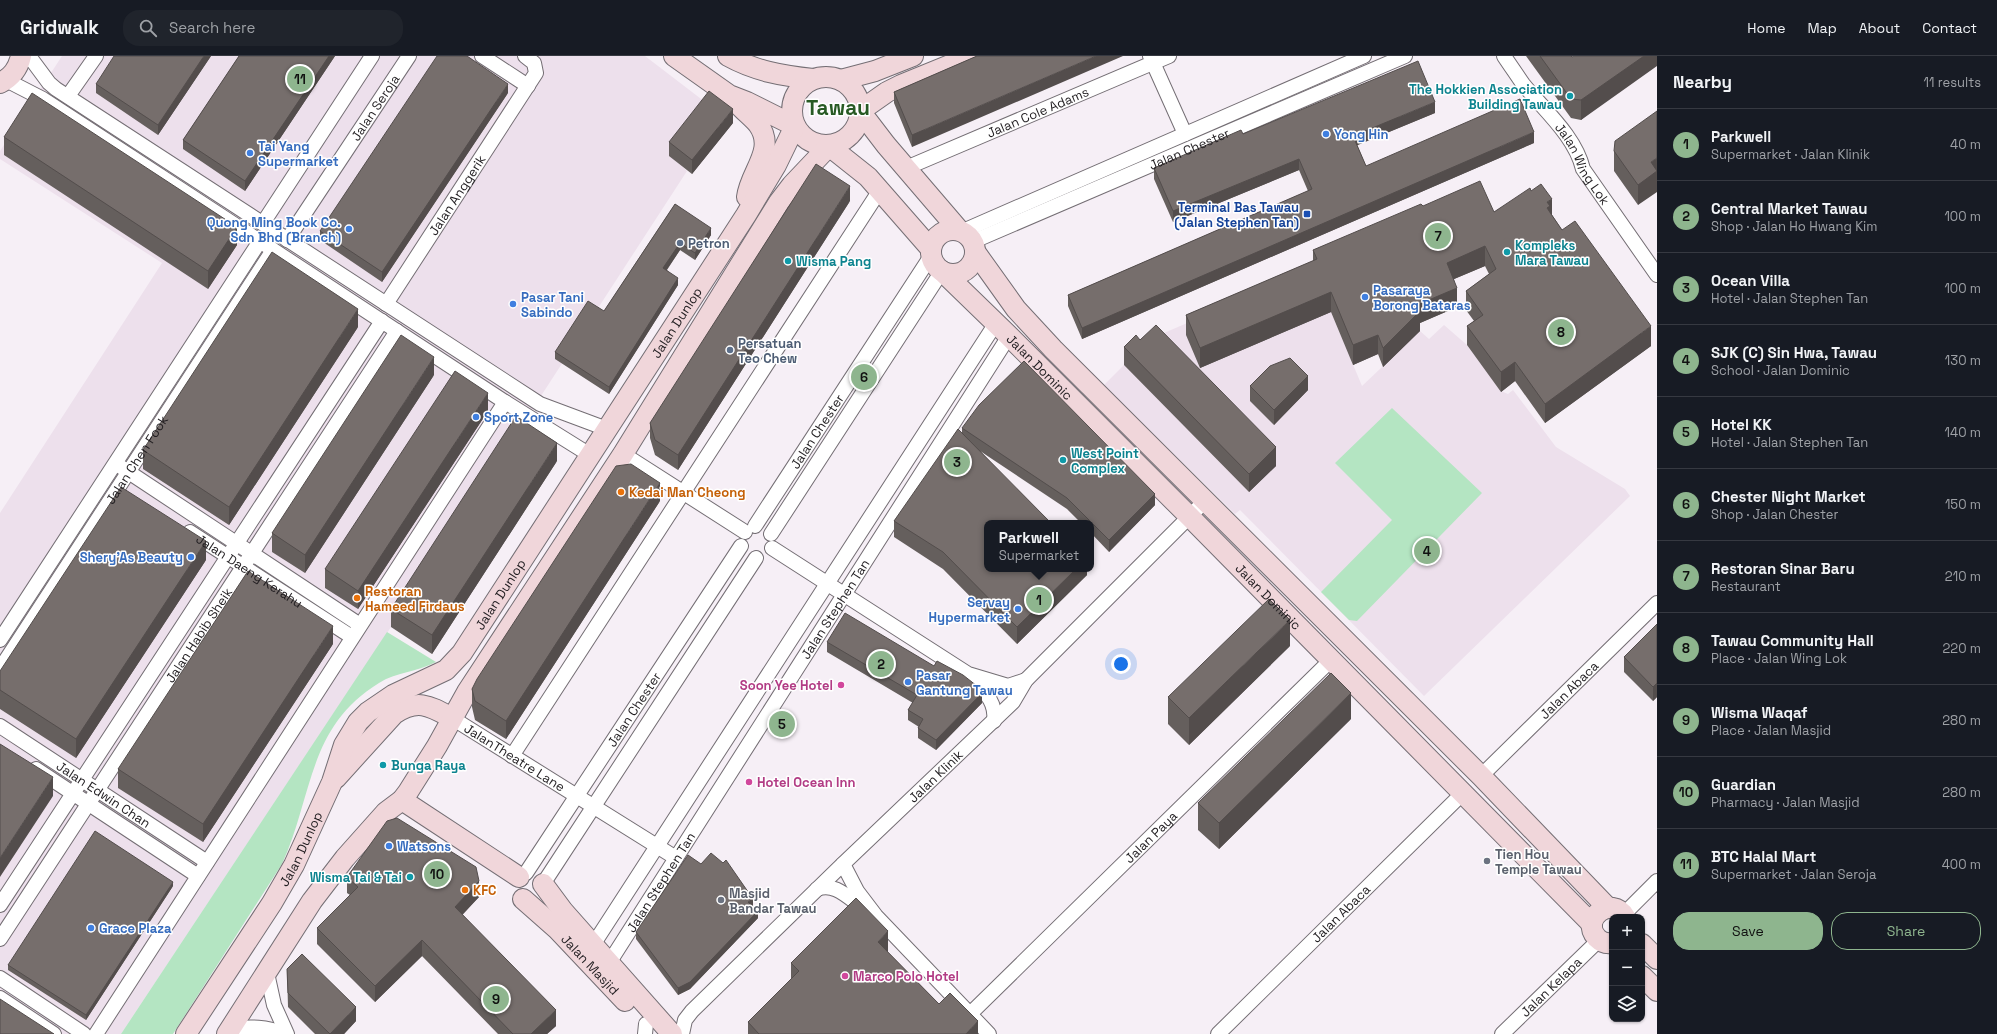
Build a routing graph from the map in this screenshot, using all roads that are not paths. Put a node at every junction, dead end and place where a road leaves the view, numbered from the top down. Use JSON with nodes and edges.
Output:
{"nodes":[{"id":1,"x":29,"y":56,"type":"edge"},
{"id":2,"x":96,"y":56,"type":"edge"},
{"id":3,"x":372,"y":56,"type":"edge"},
{"id":4,"x":409,"y":56,"type":"edge"},
{"id":5,"x":482,"y":56,"type":"edge"},
{"id":6,"x":525,"y":56,"type":"edge"},
{"id":7,"x":674,"y":56,"type":"edge"},
{"id":8,"x":728,"y":56,"type":"edge"},
{"id":9,"x":913,"y":56,"type":"edge"},
{"id":10,"x":972,"y":56,"type":"edge"},
{"id":11,"x":1169,"y":56,"type":"edge"},
{"id":12,"x":1364,"y":56,"type":"edge"},
{"id":13,"x":1406,"y":56,"type":"edge"},
{"id":14,"x":1504,"y":56,"type":"edge"},
{"id":15,"x":1151,"y":59,"type":"edge"},
{"id":16,"x":813,"y":79,"type":"junction"},
{"id":17,"x":841,"y":80,"type":"junction"},
{"id":18,"x":3,"y":81,"type":"edge"},
{"id":19,"x":528,"y":86,"type":"junction"},
{"id":20,"x":729,"y":95,"type":"junction"},
{"id":21,"x":68,"y":96,"type":"junction"},
{"id":22,"x":860,"y":111,"type":"junction"},
{"id":23,"x":795,"y":126,"type":"junction"},
{"id":24,"x":1185,"y":134,"type":"junction"},
{"id":25,"x":830,"y":146,"type":"junction"},
{"id":26,"x":906,"y":168,"type":"junction"},
{"id":27,"x":880,"y":190,"type":"junction"},
{"id":28,"x":746,"y":215,"type":"junction"},
{"id":29,"x":263,"y":224,"type":"junction"},
{"id":30,"x":968,"y":239,"type":"junction"},
{"id":31,"x":287,"y":240,"type":"junction"},
{"id":32,"x":260,"y":241,"type":"junction"},
{"id":33,"x":273,"y":250,"type":"junction"},
{"id":34,"x":934,"y":259,"type":"junction"},
{"id":35,"x":1657,"y":275,"type":"edge"},
{"id":36,"x":386,"y":304,"type":"junction"},
{"id":37,"x":1016,"y":309,"type":"junction"},
{"id":38,"x":382,"y":321,"type":"junction"},
{"id":39,"x":996,"y":323,"type":"junction"},
{"id":40,"x":397,"y":331,"type":"junction"},
{"id":41,"x":534,"y":400,"type":"junction"},
{"id":42,"x":505,"y":402,"type":"junction"},
{"id":43,"x":524,"y":414,"type":"junction"},
{"id":44,"x":648,"y":414,"type":"junction"},
{"id":45,"x":607,"y":429,"type":"junction"},
{"id":46,"x":623,"y":454,"type":"junction"},
{"id":47,"x":590,"y":456,"type":"junction"},
{"id":48,"x":115,"y":463,"type":"junction"},
{"id":49,"x":129,"y":472,"type":"junction"},
{"id":50,"x":106,"y":478,"type":"junction"},
{"id":51,"x":119,"y":486,"type":"junction"},
{"id":52,"x":684,"y":493,"type":"junction"},
{"id":53,"x":132,"y":495,"type":"edge"},
{"id":54,"x":1204,"y":501,"type":"junction"},
{"id":55,"x":1190,"y":517,"type":"junction"},
{"id":56,"x":178,"y":524,"type":"edge"},
{"id":57,"x":750,"y":529,"type":"junction"},
{"id":58,"x":771,"y":534,"type":"junction"},
{"id":59,"x":237,"y":543,"type":"junction"},
{"id":60,"x":741,"y":546,"type":"junction"},
{"id":61,"x":772,"y":548,"type":"junction"},
{"id":62,"x":252,"y":553,"type":"junction"},
{"id":63,"x":228,"y":557,"type":"junction"},
{"id":64,"x":756,"y":558,"type":"junction"},
{"id":65,"x":243,"y":566,"type":"junction"},
{"id":66,"x":827,"y":584,"type":"junction"},
{"id":67,"x":844,"y":594,"type":"junction"},
{"id":68,"x":1657,"y":603,"type":"edge"},
{"id":69,"x":360,"y":625,"type":"junction"},
{"id":70,"x":352,"y":637,"type":"junction"},
{"id":71,"x":0,"y":640,"type":"edge"},
{"id":72,"x":1331,"y":660,"type":"junction"},
{"id":73,"x":0,"y":669,"type":"edge"},
{"id":74,"x":968,"y":674,"type":"junction"},
{"id":75,"x":1026,"y":680,"type":"junction"},
{"id":76,"x":452,"y":718,"type":"junction"},
{"id":77,"x":994,"y":721,"type":"junction"},
{"id":78,"x":0,"y":726,"type":"edge"},
{"id":79,"x":512,"y":756,"type":"junction"},
{"id":80,"x":24,"y":761,"type":"edge"},
{"id":81,"x":1481,"y":776,"type":"junction"},
{"id":82,"x":82,"y":780,"type":"junction"},
{"id":83,"x":332,"y":782,"type":"junction"},
{"id":84,"x":97,"y":790,"type":"junction"},
{"id":85,"x":73,"y":793,"type":"junction"},
{"id":86,"x":1463,"y":793,"type":"junction"},
{"id":87,"x":577,"y":796,"type":"junction"},
{"id":88,"x":402,"y":800,"type":"junction"},
{"id":89,"x":88,"y":804,"type":"junction"},
{"id":90,"x":593,"y":806,"type":"junction"},
{"id":91,"x":657,"y":846,"type":"junction"},
{"id":92,"x":676,"y":858,"type":"junction"},
{"id":93,"x":207,"y":862,"type":"junction"},
{"id":94,"x":843,"y":864,"type":"junction"},
{"id":95,"x":523,"y":875,"type":"junction"},
{"id":96,"x":198,"y":876,"type":"junction"},
{"id":97,"x":1657,"y":881,"type":"edge"},
{"id":98,"x":543,"y":884,"type":"junction"},
{"id":99,"x":817,"y":889,"type":"junction"},
{"id":100,"x":523,"y":899,"type":"junction"},
{"id":101,"x":0,"y":906,"type":"edge"},
{"id":102,"x":1619,"y":913,"type":"edge"},
{"id":103,"x":876,"y":916,"type":"junction"},
{"id":104,"x":0,"y":939,"type":"edge"},
{"id":105,"x":1605,"y":939,"type":"edge"},
{"id":106,"x":593,"y":945,"type":"junction"},
{"id":107,"x":1645,"y":947,"type":"edge"},
{"id":108,"x":1657,"y":959,"type":"edge"},
{"id":109,"x":609,"y":962,"type":"junction"},
{"id":110,"x":267,"y":973,"type":"junction"},
{"id":111,"x":0,"y":978,"type":"edge"},
{"id":112,"x":1645,"y":979,"type":"edge"},
{"id":113,"x":1657,"y":991,"type":"edge"},
{"id":114,"x":0,"y":998,"type":"edge"},
{"id":115,"x":970,"y":1014,"type":"junction"},
{"id":116,"x":648,"y":1030,"type":"edge"},
{"id":117,"x":228,"y":1031,"type":"edge"},
{"id":118,"x":54,"y":1034,"type":"edge"},
{"id":119,"x":84,"y":1034,"type":"edge"},
{"id":120,"x":96,"y":1034,"type":"edge"},
{"id":121,"x":186,"y":1034,"type":"edge"},
{"id":122,"x":286,"y":1034,"type":"edge"},
{"id":123,"x":672,"y":1034,"type":"edge"},
{"id":124,"x":682,"y":1034,"type":"edge"},
{"id":125,"x":989,"y":1034,"type":"edge"},
{"id":126,"x":1218,"y":1034,"type":"edge"},
{"id":127,"x":1502,"y":1034,"type":"edge"}],
"edges":[{"from":1,"to":18,"type":"street"},
{"from":1,"to":21,"type":"street"},
{"from":2,"to":21,"type":"street"},
{"from":3,"to":29,"type":"street"},
{"from":4,"to":31,"type":"street","name":"Jalan Seroja"},
{"from":5,"to":19,"type":"street"},
{"from":6,"to":19,"type":"street","name":"Jalan Anggerik"},
{"from":7,"to":20,"type":"street"},
{"from":8,"to":16,"type":"street"},
{"from":9,"to":17,"type":"street"},
{"from":10,"to":22,"type":"street"},
{"from":11,"to":15,"type":"street","name":"Jalan Cole Adams"},
{"from":12,"to":24,"type":"street","name":"Jalan Chester"},
{"from":13,"to":30,"type":"street","name":"Jalan Chester"},
{"from":14,"to":35,"type":"street","name":"Jalan Wing Lok"},
{"from":15,"to":24,"type":"street"},
{"from":15,"to":26,"type":"street","name":"Jalan Cole Adams"},
{"from":16,"to":17,"type":"street"},
{"from":16,"to":23,"type":"street"},
{"from":17,"to":22,"type":"street"},
{"from":18,"to":32,"type":"street"},
{"from":19,"to":36,"type":"street","name":"Jalan Anggerik"},
{"from":20,"to":23,"type":"street"},
{"from":20,"to":28,"type":"street"},
{"from":21,"to":29,"type":"street"},
{"from":22,"to":25,"type":"street"},
{"from":22,"to":26,"type":"street","name":"Jalan Dominic"},
{"from":23,"to":25,"type":"street"},
{"from":23,"to":28,"type":"street","name":"Jalan Dunlop"},
{"from":24,"to":30,"type":"street","name":"Jalan Chester"},
{"from":25,"to":27,"type":"street","name":"Jalan Dominic"},
{"from":25,"to":44,"type":"street","name":"Jalan Dunlop"},
{"from":26,"to":30,"type":"street","name":"Jalan Dominic"},
{"from":27,"to":34,"type":"street","name":"Jalan Dominic"},
{"from":27,"to":52,"type":"street"},
{"from":28,"to":45,"type":"street","name":"Jalan Dunlop"},
{"from":29,"to":31,"type":"street"},
{"from":30,"to":34,"type":"street"},
{"from":30,"to":34,"type":"street"},
{"from":30,"to":37,"type":"street","name":"Jalan Dominic"},
{"from":31,"to":36,"type":"street"},
{"from":32,"to":33,"type":"street"},
{"from":32,"to":48,"type":"street","name":"Jalan Chen Fook"},
{"from":33,"to":38,"type":"street"},
{"from":33,"to":49,"type":"street","name":"Jalan Chen Fook"},
{"from":34,"to":39,"type":"street","name":"Jalan Dominic"},
{"from":34,"to":57,"type":"street","name":"Jalan Chester"},
{"from":34,"to":58,"type":"street","name":"Jalan Chester"},
{"from":36,"to":41,"type":"street"},
{"from":37,"to":39,"type":"street"},
{"from":37,"to":54,"type":"street","name":"Jalan Dominic"},
{"from":38,"to":40,"type":"street"},
{"from":38,"to":59,"type":"street","name":"Jalan Habib Sheik"},
{"from":39,"to":55,"type":"street","name":"Jalan Dominic"},
{"from":39,"to":66,"type":"street","name":"Jalan Stephen Tan"},
{"from":39,"to":67,"type":"street","name":"Jalan Stephen Tan"},
{"from":40,"to":42,"type":"street"},
{"from":40,"to":62,"type":"street","name":"Jalan Habib Sheik"},
{"from":41,"to":43,"type":"street"},
{"from":41,"to":45,"type":"street"},
{"from":42,"to":43,"type":"street"},
{"from":42,"to":69,"type":"street"},
{"from":43,"to":47,"type":"street"},
{"from":44,"to":46,"type":"street","name":"Jalan Dunlop"},
{"from":44,"to":47,"type":"street"},
{"from":45,"to":47,"type":"street","name":"Jalan Dunlop"},
{"from":46,"to":52,"type":"street"},
{"from":46,"to":76,"type":"street","name":"Jalan Dunlop"},
{"from":47,"to":83,"type":"street","name":"Jalan Dunlop"},
{"from":48,"to":49,"type":"street","name":"Jalan Daeng Kerahu"},
{"from":48,"to":50,"type":"street","name":"Jalan Chen Fook"},
{"from":49,"to":51,"type":"street","name":"Jalan Chen Fook"},
{"from":49,"to":59,"type":"street","name":"Jalan Daeng Kerahu"},
{"from":50,"to":51,"type":"street"},
{"from":50,"to":71,"type":"street","name":"Jalan Chen Fook"},
{"from":51,"to":53,"type":"street"},
{"from":51,"to":73,"type":"street","name":"Jalan Chen Fook"},
{"from":52,"to":57,"type":"street"},
{"from":52,"to":79,"type":"street"},
{"from":54,"to":55,"type":"street","name":"Jalan Klinik"},
{"from":54,"to":81,"type":"street","name":"Jalan Dominic"},
{"from":55,"to":72,"type":"street","name":"Jalan Dominic"},
{"from":55,"to":75,"type":"street","name":"Jalan Klinik"},
{"from":56,"to":63,"type":"street","name":"Jalan Daeng Kerahu"},
{"from":57,"to":58,"type":"street"},
{"from":57,"to":60,"type":"street"},
{"from":58,"to":61,"type":"street"},
{"from":59,"to":62,"type":"street","name":"Jalan Daeng Kerahu"},
{"from":59,"to":63,"type":"street","name":"Jalan Habib Sheik"},
{"from":60,"to":64,"type":"street"},
{"from":60,"to":87,"type":"street","name":"Jalan Chester"},
{"from":61,"to":64,"type":"street"},
{"from":61,"to":66,"type":"street"},
{"from":62,"to":65,"type":"street","name":"Jalan Habib Sheik"},
{"from":62,"to":69,"type":"street","name":"Jalan Daeng Kerahu"},
{"from":63,"to":65,"type":"street","name":"Jalan Daeng Kerahu"},
{"from":63,"to":82,"type":"street","name":"Jalan Habib Sheik"},
{"from":64,"to":90,"type":"street","name":"Jalan Chester"},
{"from":65,"to":70,"type":"street","name":"Jalan Daeng Kerahu"},
{"from":65,"to":84,"type":"street","name":"Jalan Habib Sheik"},
{"from":66,"to":67,"type":"street"},
{"from":66,"to":91,"type":"street","name":"Jalan Stephen Tan"},
{"from":67,"to":74,"type":"street"},
{"from":67,"to":92,"type":"street","name":"Jalan Stephen Tan"},
{"from":68,"to":81,"type":"street","name":"Jalan Abaca"},
{"from":69,"to":70,"type":"street"},
{"from":70,"to":93,"type":"street"},
{"from":72,"to":86,"type":"street","name":"Jalan Dominic"},
{"from":72,"to":115,"type":"street","name":"Jalan Paya"},
{"from":74,"to":75,"type":"street"},
{"from":74,"to":77,"type":"street"},
{"from":75,"to":77,"type":"street","name":"Jalan Klinik"},
{"from":76,"to":79,"type":"street","name":"JalanTheatre Lane"},
{"from":76,"to":83,"type":"street"},
{"from":76,"to":88,"type":"street","name":"Jalan Dunlop"},
{"from":77,"to":94,"type":"street","name":"Jalan Klinik"},
{"from":78,"to":82,"type":"street","name":"Jalan Edwin Chan"},
{"from":79,"to":87,"type":"street","name":"JalanTheatre Lane"},
{"from":80,"to":85,"type":"street","name":"Jalan Edwin Chan"},
{"from":81,"to":86,"type":"street"},
{"from":81,"to":102,"type":"street","name":"Jalan Dominic"},
{"from":82,"to":84,"type":"street","name":"Jalan Edwin Chan"},
{"from":82,"to":85,"type":"street","name":"Jalan Habib Sheik"},
{"from":83,"to":121,"type":"street","name":"Jalan Dunlop"},
{"from":84,"to":89,"type":"street","name":"Jalan Habib Sheik"},
{"from":84,"to":93,"type":"street","name":"Jalan Edwin Chan"},
{"from":85,"to":89,"type":"street","name":"Jalan Edwin Chan"},
{"from":85,"to":101,"type":"street","name":"Jalan Habib Sheik"},
{"from":86,"to":105,"type":"street","name":"Jalan Dominic"},
{"from":86,"to":126,"type":"street","name":"Jalan Abaca"},
{"from":87,"to":90,"type":"street","name":"JalanTheatre Lane"},
{"from":87,"to":95,"type":"street","name":"Jalan Chester"},
{"from":88,"to":95,"type":"street"},
{"from":88,"to":110,"type":"street","name":"Jalan Dunlop"},
{"from":89,"to":96,"type":"street","name":"Jalan Edwin Chan"},
{"from":89,"to":104,"type":"street","name":"Jalan Habib Sheik"},
{"from":90,"to":91,"type":"street","name":"JalanTheatre Lane"},
{"from":90,"to":98,"type":"street","name":"Jalan Chester"},
{"from":91,"to":92,"type":"street","name":"JalanTheatre Lane"},
{"from":91,"to":106,"type":"street","name":"Jalan Stephen Tan"},
{"from":92,"to":109,"type":"street","name":"Jalan Stephen Tan"},
{"from":93,"to":96,"type":"street"},
{"from":94,"to":99,"type":"street","name":"Jalan Klinik"},
{"from":94,"to":103,"type":"street"},
{"from":95,"to":98,"type":"street"},
{"from":95,"to":100,"type":"street","name":"Jalan Masjid"},
{"from":96,"to":120,"type":"street"},
{"from":97,"to":102,"type":"street"},
{"from":98,"to":100,"type":"street"},
{"from":98,"to":106,"type":"street"},
{"from":99,"to":103,"type":"street"},
{"from":99,"to":124,"type":"street","name":"Jalan Klinik"},
{"from":100,"to":116,"type":"street","name":"Jalan Masjid"},
{"from":102,"to":105,"type":"street"},
{"from":103,"to":115,"type":"street"},
{"from":105,"to":127,"type":"street","name":"Jalan Kelapa"},
{"from":106,"to":109,"type":"street"},
{"from":107,"to":108,"type":"street"},
{"from":109,"to":123,"type":"street"},
{"from":110,"to":117,"type":"street","name":"Jalan Dunlop"},
{"from":110,"to":122,"type":"street"},
{"from":111,"to":119,"type":"street"},
{"from":112,"to":113,"type":"street"},
{"from":114,"to":118,"type":"street"},
{"from":115,"to":125,"type":"street"},
{"from":117,"to":122,"type":"street"}]}
